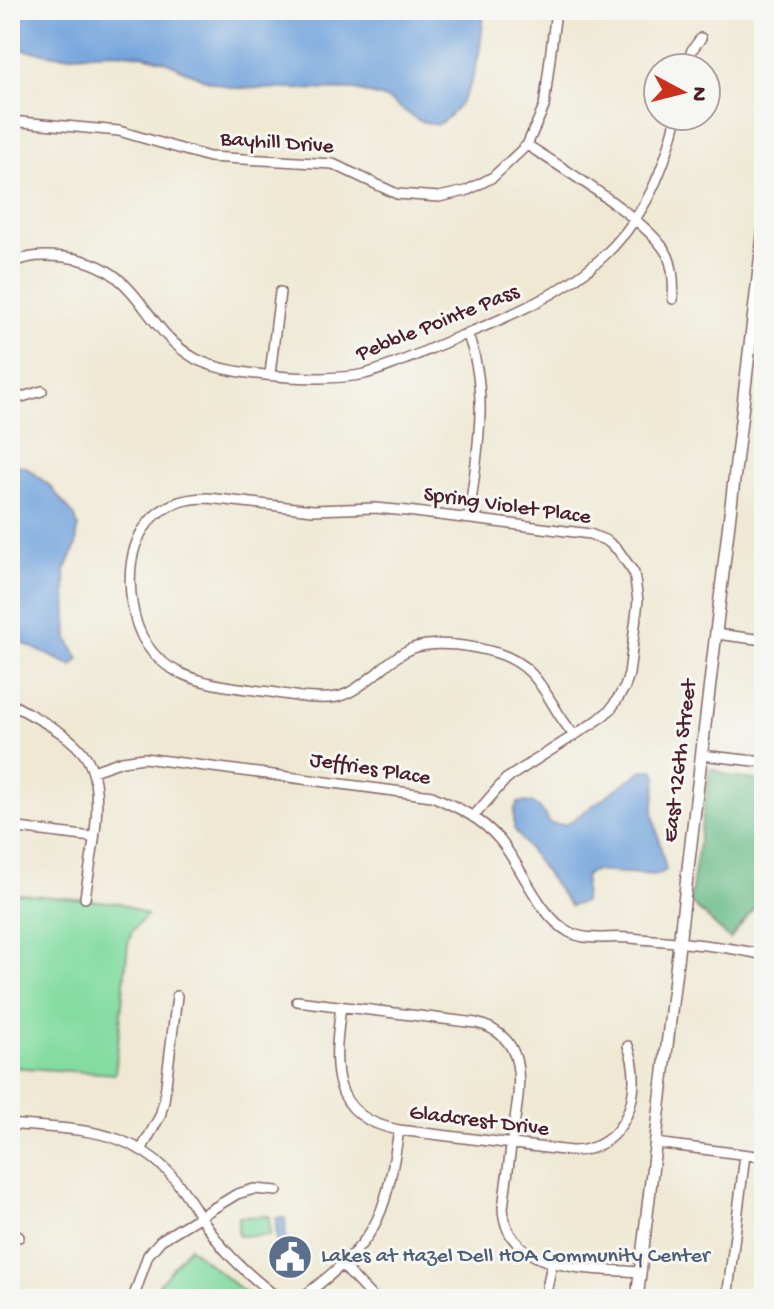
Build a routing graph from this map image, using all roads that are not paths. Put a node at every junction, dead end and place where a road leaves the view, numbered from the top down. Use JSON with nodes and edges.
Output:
{"nodes":[{"id":1,"x":556,"y":10,"type":"edge"},
{"id":2,"x":701,"y":38,"type":"dead end"},
{"id":3,"x":691,"y":52,"type":"edge"},
{"id":4,"x":10,"y":121,"type":"edge"},
{"id":5,"x":672,"y":132,"type":"edge"},
{"id":6,"x":527,"y":145,"type":"junction"},
{"id":7,"x":634,"y":219,"type":"junction"},
{"id":8,"x":764,"y":227,"type":"edge"},
{"id":9,"x":10,"y":264,"type":"edge"},
{"id":10,"x":280,"y":292,"type":"dead end"},
{"id":11,"x":673,"y":299,"type":"dead end"},
{"id":12,"x":467,"y":333,"type":"junction"},
{"id":13,"x":270,"y":374,"type":"junction"},
{"id":14,"x":42,"y":391,"type":"dead end"},
{"id":15,"x":10,"y":395,"type":"edge"},
{"id":16,"x":469,"y":518,"type":"junction"},
{"id":17,"x":716,"y":634,"type":"junction"},
{"id":18,"x":764,"y":640,"type":"edge"},
{"id":19,"x":10,"y":703,"type":"edge"},
{"id":20,"x":574,"y":735,"type":"junction"},
{"id":21,"x":701,"y":755,"type":"junction"},
{"id":22,"x":764,"y":762,"type":"edge"},
{"id":23,"x":93,"y":771,"type":"junction"},
{"id":24,"x":473,"y":817,"type":"junction"},
{"id":25,"x":10,"y":827,"type":"edge"},
{"id":26,"x":92,"y":837,"type":"junction"},
{"id":27,"x":85,"y":898,"type":"dead end"},
{"id":28,"x":679,"y":943,"type":"junction"},
{"id":29,"x":764,"y":955,"type":"edge"},
{"id":30,"x":177,"y":996,"type":"dead end"},
{"id":31,"x":297,"y":1001,"type":"dead end"},
{"id":32,"x":341,"y":1006,"type":"junction"},
{"id":33,"x":628,"y":1046,"type":"dead end"},
{"id":34,"x":10,"y":1124,"type":"edge"},
{"id":35,"x":399,"y":1130,"type":"junction"},
{"id":36,"x":512,"y":1143,"type":"junction"},
{"id":37,"x":655,"y":1143,"type":"junction"},
{"id":38,"x":141,"y":1150,"type":"junction"},
{"id":39,"x":745,"y":1155,"type":"junction"},
{"id":40,"x":764,"y":1157,"type":"edge"},
{"id":41,"x":277,"y":1191,"type":"dead end"},
{"id":42,"x":201,"y":1215,"type":"junction"},
{"id":43,"x":10,"y":1230,"type":"edge"},
{"id":44,"x":19,"y":1237,"type":"dead end"},
{"id":45,"x":552,"y":1263,"type":"junction"},
{"id":46,"x":343,"y":1266,"type":"junction"},
{"id":47,"x":640,"y":1272,"type":"junction"},
{"id":48,"x":133,"y":1299,"type":"edge"},
{"id":49,"x":279,"y":1299,"type":"edge"},
{"id":50,"x":300,"y":1299,"type":"edge"},
{"id":51,"x":374,"y":1299,"type":"edge"},
{"id":52,"x":545,"y":1299,"type":"edge"},
{"id":53,"x":637,"y":1299,"type":"edge"},
{"id":54,"x":727,"y":1299,"type":"edge"}],
"edges":[{"from":1,"to":6,"type":"street","name":"Bayhill Drive"},
{"from":2,"to":3,"type":"street"},
{"from":4,"to":6,"type":"street","name":"Bayhill Drive"},
{"from":5,"to":7,"type":"street","name":"Pebble Pointe Pass"},
{"from":6,"to":7,"type":"street"},
{"from":7,"to":11,"type":"street"},
{"from":7,"to":12,"type":"street","name":"Pebble Pointe Pass"},
{"from":8,"to":17,"type":"street","name":"East 126th Street"},
{"from":9,"to":13,"type":"street","name":"Pebble Pointe Pass"},
{"from":10,"to":13,"type":"street"},
{"from":12,"to":13,"type":"street","name":"Pebble Pointe Pass"},
{"from":12,"to":16,"type":"street"},
{"from":14,"to":15,"type":"street"},
{"from":16,"to":20,"type":"street","name":"Spring Violet Place"},
{"from":16,"to":20,"type":"street","name":"Spring Violet Place"},
{"from":17,"to":18,"type":"street"},
{"from":17,"to":21,"type":"street","name":"East 126th Street"},
{"from":19,"to":23,"type":"street"},
{"from":20,"to":24,"type":"street","name":"Spring Violet Place"},
{"from":21,"to":22,"type":"street"},
{"from":21,"to":28,"type":"street","name":"East 126th Street"},
{"from":23,"to":24,"type":"street","name":"Jeffries Place"},
{"from":23,"to":26,"type":"street"},
{"from":24,"to":28,"type":"street","name":"Jeffries Place"},
{"from":25,"to":26,"type":"street"},
{"from":26,"to":27,"type":"street"},
{"from":28,"to":29,"type":"street","name":"Jeffries Place"},
{"from":28,"to":37,"type":"street","name":"East 126th Street"},
{"from":30,"to":38,"type":"street"},
{"from":31,"to":32,"type":"street"},
{"from":32,"to":35,"type":"street","name":"Gladcrest Drive"},
{"from":32,"to":36,"type":"street"},
{"from":33,"to":36,"type":"street","name":"Gladcrest Drive"},
{"from":34,"to":38,"type":"street"},
{"from":35,"to":36,"type":"street","name":"Gladcrest Drive"},
{"from":35,"to":46,"type":"street"},
{"from":36,"to":45,"type":"street"},
{"from":37,"to":39,"type":"street"},
{"from":37,"to":47,"type":"street","name":"East 126th Street"},
{"from":38,"to":42,"type":"street"},
{"from":39,"to":40,"type":"street"},
{"from":39,"to":54,"type":"street"},
{"from":41,"to":42,"type":"street"},
{"from":42,"to":48,"type":"street"},
{"from":42,"to":49,"type":"street"},
{"from":43,"to":44,"type":"street"},
{"from":45,"to":47,"type":"street"},
{"from":45,"to":52,"type":"street"},
{"from":46,"to":50,"type":"street"},
{"from":46,"to":51,"type":"street"},
{"from":47,"to":53,"type":"street","name":"East 126th Street"}]}
